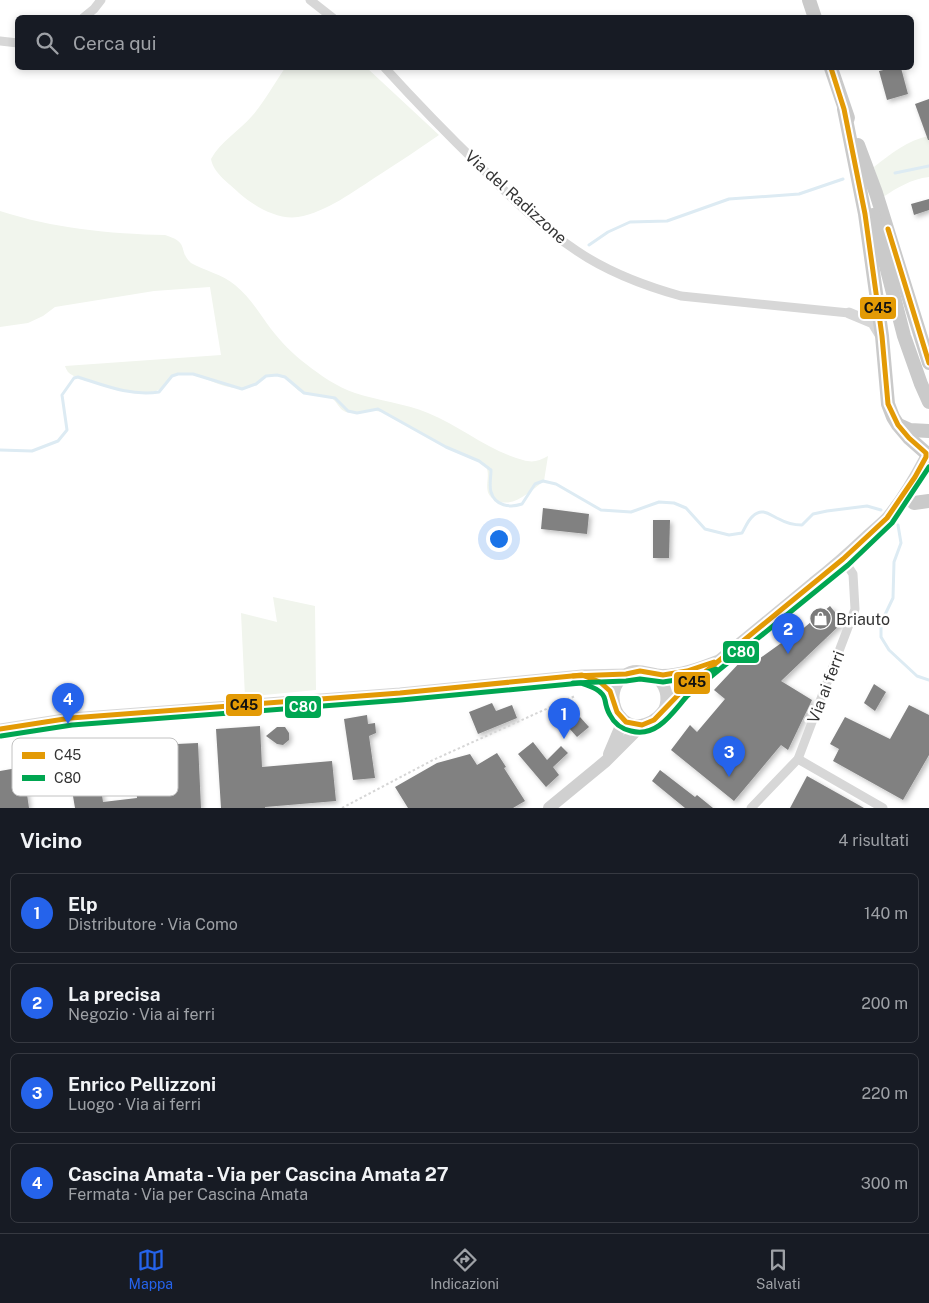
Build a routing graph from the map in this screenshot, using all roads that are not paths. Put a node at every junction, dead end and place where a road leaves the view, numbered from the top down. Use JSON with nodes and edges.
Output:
{"nodes":[{"id":1,"x":101,"y":0,"type":"edge"},
{"id":2,"x":310,"y":0,"type":"edge"},
{"id":3,"x":809,"y":0,"type":"edge"},
{"id":4,"x":87,"y":15,"type":"edge"},
{"id":5,"x":329,"y":15,"type":"edge"},
{"id":6,"x":814,"y":15,"type":"edge"},
{"id":7,"x":0,"y":40,"type":"edge"},
{"id":8,"x":15,"y":42,"type":"edge"},
{"id":9,"x":388,"y":70,"type":"edge"},
{"id":10,"x":832,"y":70,"type":"edge"},
{"id":11,"x":844,"y":108,"type":"junction"},
{"id":12,"x":878,"y":309,"type":"junction"},
{"id":13,"x":850,"y":312,"type":"junction"},
{"id":14,"x":882,"y":336,"type":"junction"},
{"id":15,"x":929,"y":362,"type":"edge"},
{"id":16,"x":929,"y":402,"type":"edge"},
{"id":17,"x":898,"y":425,"type":"junction"},
{"id":18,"x":929,"y":431,"type":"edge"},
{"id":19,"x":928,"y":455,"type":"edge"},
{"id":20,"x":929,"y":496,"type":"edge"},
{"id":21,"x":929,"y":501,"type":"edge"},
{"id":22,"x":914,"y":503,"type":"junction"},
{"id":23,"x":887,"y":518,"type":"junction"},
{"id":24,"x":843,"y":558,"type":"junction"},
{"id":25,"x":720,"y":660,"type":"junction"},
{"id":26,"x":626,"y":674,"type":"junction"},
{"id":27,"x":654,"y":674,"type":"junction"},
{"id":28,"x":582,"y":675,"type":"junction"},
{"id":29,"x":613,"y":696,"type":"junction"},
{"id":30,"x":664,"y":710,"type":"junction"},
{"id":31,"x":620,"y":717,"type":"junction"},
{"id":32,"x":642,"y":725,"type":"junction"},
{"id":33,"x":0,"y":729,"type":"edge"},
{"id":34,"x":798,"y":759,"type":"junction"},
{"id":35,"x":606,"y":761,"type":"junction"},
{"id":36,"x":549,"y":808,"type":"edge"},
{"id":37,"x":751,"y":808,"type":"edge"},
{"id":38,"x":884,"y":808,"type":"edge"}],
"edges":[{"from":1,"to":4,"type":"street"},
{"from":2,"to":5,"type":"street"},
{"from":3,"to":6,"type":"main road"},
{"from":7,"to":8,"type":"street"},
{"from":9,"to":13,"type":"street","name":"Via del Radizzone"},
{"from":10,"to":11,"type":"main road"},
{"from":11,"to":12,"type":"main road"},
{"from":11,"to":15,"type":"main road"},
{"from":11,"to":16,"type":"main road"},
{"from":12,"to":13,"type":"street"},
{"from":12,"to":14,"type":"main road"},
{"from":13,"to":14,"type":"street"},
{"from":14,"to":17,"type":"main road"},
{"from":17,"to":18,"type":"main road"},
{"from":17,"to":19,"type":"main road"},
{"from":19,"to":23,"type":"main road"},
{"from":20,"to":22,"type":"main road"},
{"from":21,"to":22,"type":"main road"},
{"from":22,"to":23,"type":"main road"},
{"from":23,"to":24,"type":"main road"},
{"from":24,"to":25,"type":"main road"},
{"from":24,"to":34,"type":"street","name":"Via ai ferri"},
{"from":25,"to":27,"type":"main road"},
{"from":25,"to":30,"type":"main road"},
{"from":26,"to":27,"type":"main road"},
{"from":26,"to":28,"type":"street"},
{"from":26,"to":29,"type":"main road"},
{"from":27,"to":30,"type":"main road"},
{"from":28,"to":29,"type":"street"},
{"from":28,"to":33,"type":"street"},
{"from":29,"to":31,"type":"main road"},
{"from":30,"to":32,"type":"main road"},
{"from":31,"to":32,"type":"main road"},
{"from":31,"to":35,"type":"main road"},
{"from":32,"to":35,"type":"main road"},
{"from":34,"to":37,"type":"street","name":"Via ai ferri"},
{"from":34,"to":38,"type":"street"},
{"from":35,"to":36,"type":"main road"}]}
